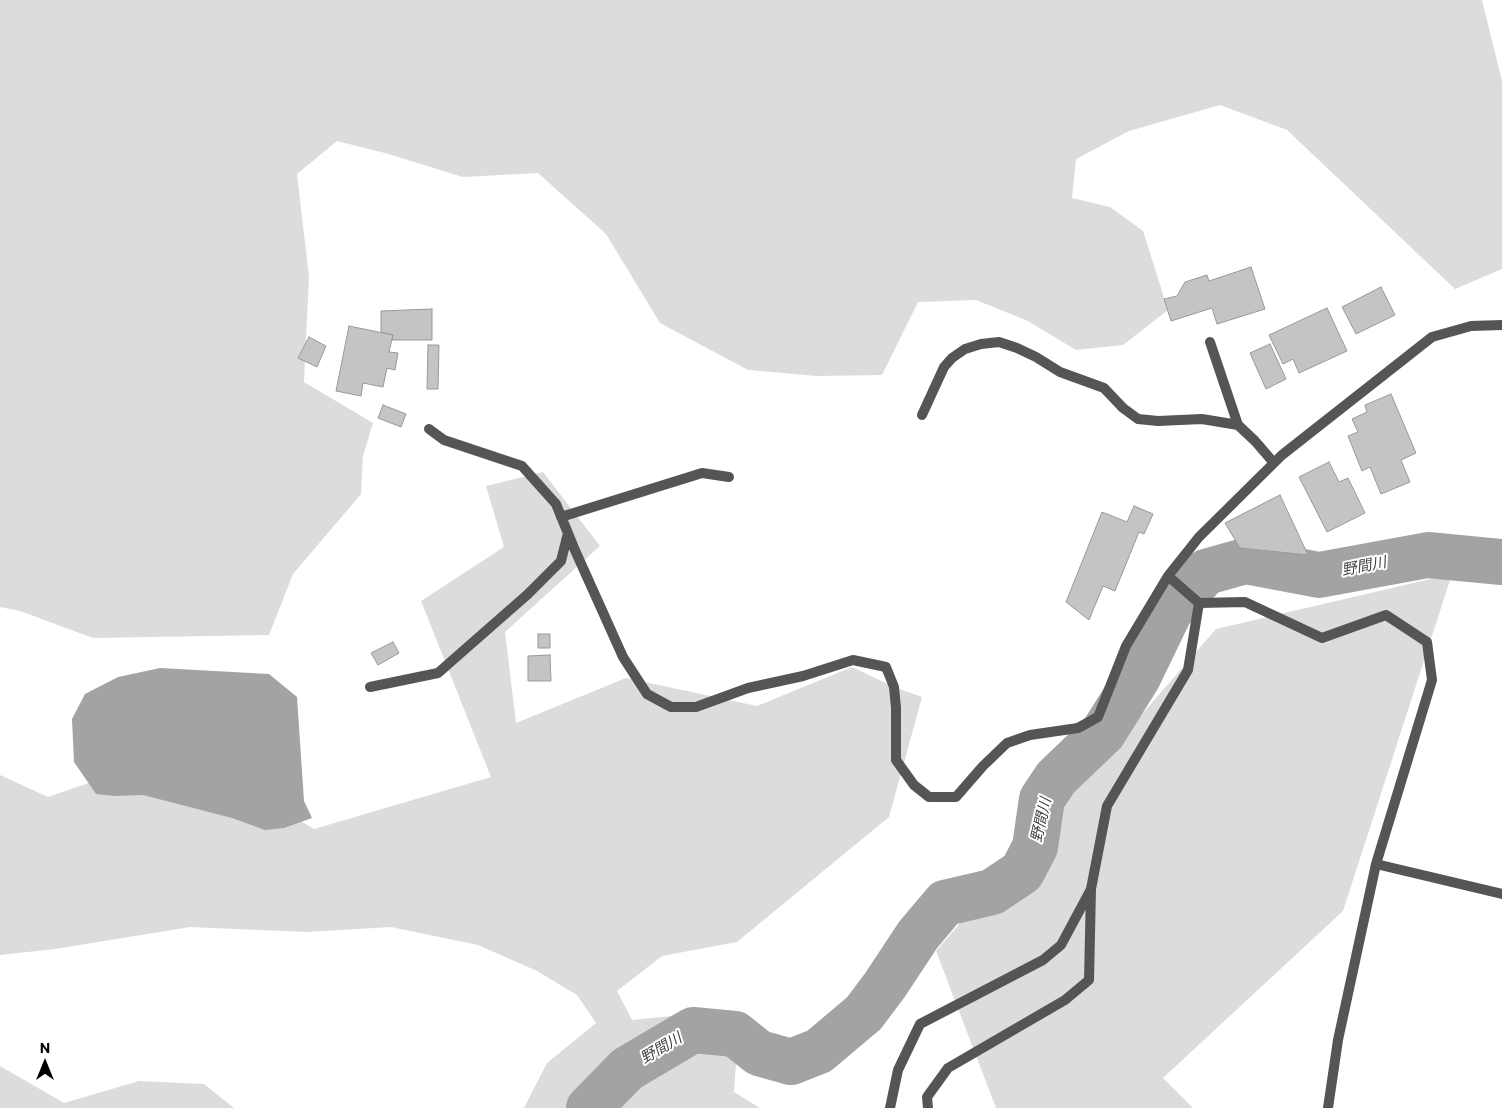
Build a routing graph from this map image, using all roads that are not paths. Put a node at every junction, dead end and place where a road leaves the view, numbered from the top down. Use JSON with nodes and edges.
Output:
{"nodes":[{"id":1,"x":1502,"y":325,"type":"edge"},
{"id":2,"x":1210,"y":342,"type":"dead end"},
{"id":3,"x":922,"y":415,"type":"dead end"},
{"id":4,"x":1238,"y":425,"type":"junction"},
{"id":5,"x":429,"y":429,"type":"dead end"},
{"id":6,"x":1274,"y":463,"type":"junction"},
{"id":7,"x":729,"y":477,"type":"dead end"},
{"id":8,"x":561,"y":517,"type":"junction"},
{"id":9,"x":568,"y":533,"type":"junction"},
{"id":10,"x":1168,"y":576,"type":"junction"},
{"id":11,"x":1199,"y":603,"type":"junction"},
{"id":12,"x":370,"y":687,"type":"dead end"},
{"id":13,"x":1376,"y":864,"type":"junction"},
{"id":14,"x":1091,"y":889,"type":"junction"},
{"id":15,"x":1502,"y":894,"type":"edge"},
{"id":16,"x":890,"y":1108,"type":"edge"},
{"id":17,"x":928,"y":1108,"type":"edge"},
{"id":18,"x":1328,"y":1108,"type":"edge"}],
"edges":[{"from":1,"to":6,"type":"street"},
{"from":2,"to":4,"type":"street"},
{"from":3,"to":4,"type":"street"},
{"from":4,"to":6,"type":"street"},
{"from":5,"to":8,"type":"street"},
{"from":6,"to":10,"type":"street"},
{"from":7,"to":8,"type":"street"},
{"from":8,"to":9,"type":"street"},
{"from":9,"to":10,"type":"street"},
{"from":9,"to":12,"type":"street"},
{"from":10,"to":11,"type":"street"},
{"from":11,"to":13,"type":"street"},
{"from":11,"to":14,"type":"street"},
{"from":13,"to":15,"type":"street"},
{"from":13,"to":18,"type":"street"},
{"from":14,"to":16,"type":"street"},
{"from":14,"to":17,"type":"street"}]}
